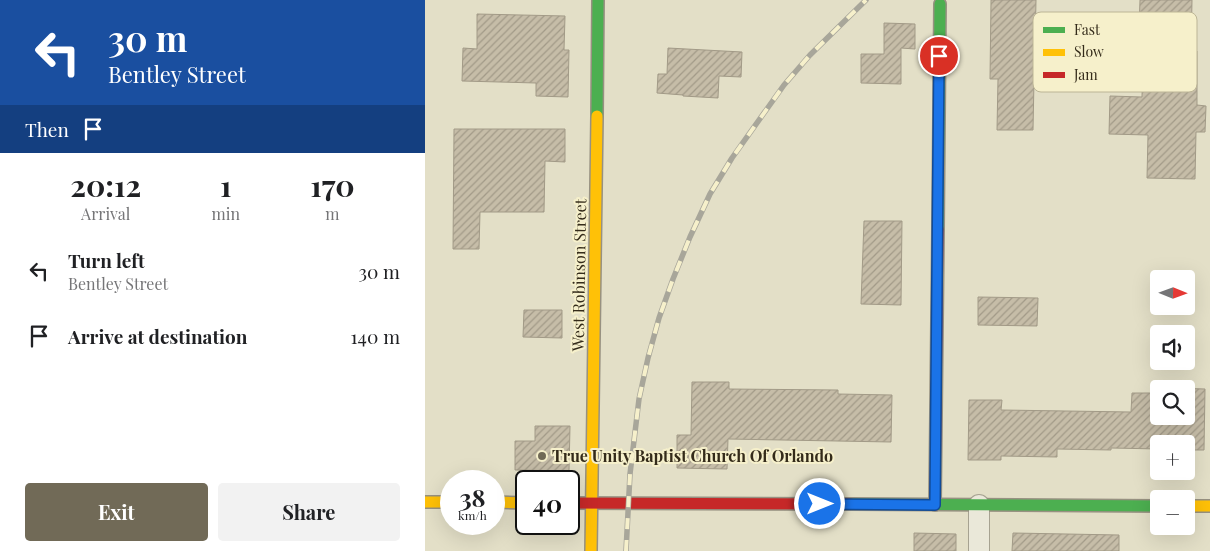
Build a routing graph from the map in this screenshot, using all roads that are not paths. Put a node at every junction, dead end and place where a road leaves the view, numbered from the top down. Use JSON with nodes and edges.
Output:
{"nodes":[{"id":1,"x":598,"y":0,"type":"edge"},
{"id":2,"x":940,"y":4,"type":"dead end"},
{"id":3,"x":425,"y":502,"type":"edge"},
{"id":4,"x":440,"y":502,"type":"edge"},
{"id":5,"x":580,"y":503,"type":"edge"},
{"id":6,"x":592,"y":503,"type":"junction"},
{"id":7,"x":935,"y":505,"type":"junction"},
{"id":8,"x":979,"y":506,"type":"junction"},
{"id":9,"x":1150,"y":506,"type":"edge"},
{"id":10,"x":1195,"y":506,"type":"edge"},
{"id":11,"x":1210,"y":506,"type":"edge"},
{"id":12,"x":591,"y":551,"type":"edge"},
{"id":13,"x":979,"y":551,"type":"edge"}],
"edges":[{"from":1,"to":6,"type":"street","name":"West Robinson Street"},
{"from":2,"to":7,"type":"street"},
{"from":3,"to":4,"type":"street"},
{"from":5,"to":6,"type":"street"},
{"from":6,"to":7,"type":"street"},
{"from":6,"to":12,"type":"street","name":"West Robinson Street"},
{"from":7,"to":8,"type":"street"},
{"from":8,"to":9,"type":"street"},
{"from":8,"to":13,"type":"street"},
{"from":10,"to":11,"type":"street"}]}
